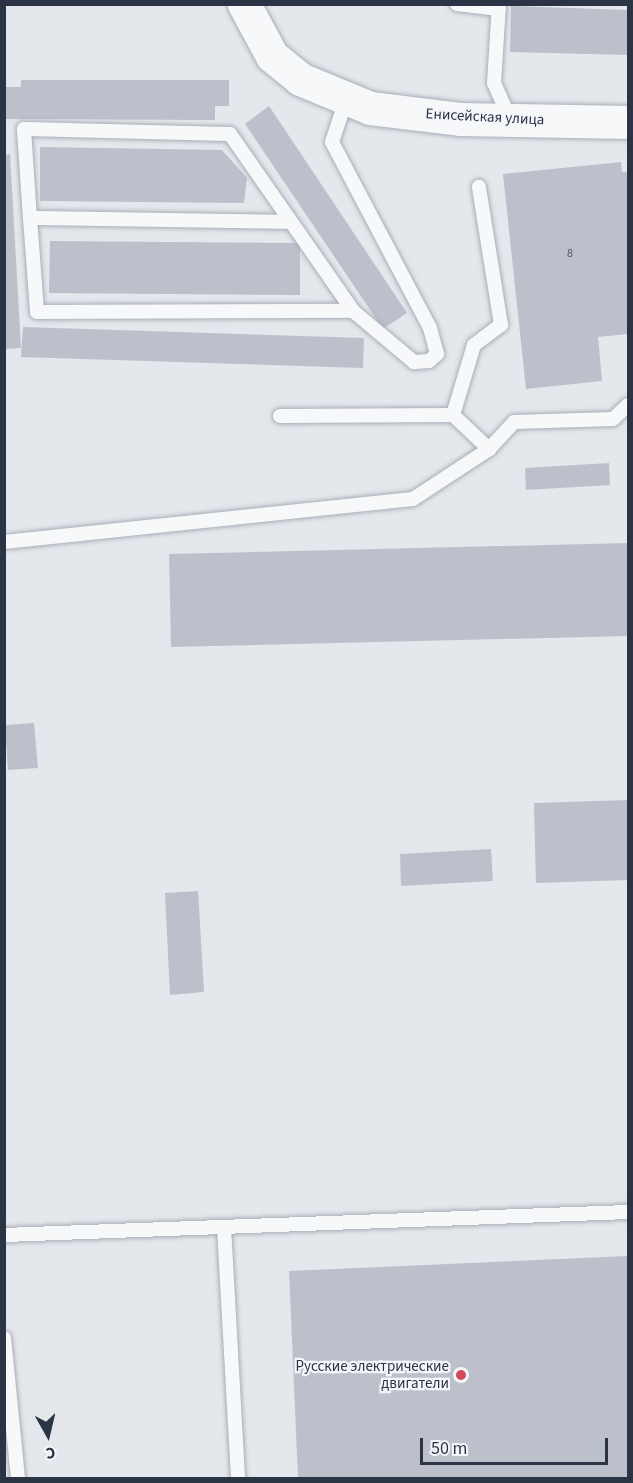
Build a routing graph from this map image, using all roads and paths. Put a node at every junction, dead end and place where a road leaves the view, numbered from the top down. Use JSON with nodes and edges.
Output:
{"nodes":[{"id":1,"x":243,"y":4,"type":"edge"},
{"id":2,"x":457,"y":4,"type":"edge"},
{"id":3,"x":499,"y":7,"type":"edge"},
{"id":4,"x":346,"y":100,"type":"junction"},
{"id":5,"x":510,"y":119,"type":"junction"},
{"id":6,"x":628,"y":122,"type":"edge"},
{"id":7,"x":479,"y":187,"type":"dead end"},
{"id":8,"x":30,"y":218,"type":"junction"},
{"id":9,"x":288,"y":222,"type":"junction"},
{"id":10,"x":353,"y":311,"type":"junction"},
{"id":11,"x":628,"y":405,"type":"edge"},
{"id":12,"x":453,"y":415,"type":"junction"},
{"id":13,"x":280,"y":416,"type":"dead end"},
{"id":14,"x":489,"y":449,"type":"junction"},
{"id":15,"x":4,"y":542,"type":"edge"},
{"id":16,"x":628,"y":1212,"type":"edge"},
{"id":17,"x":224,"y":1227,"type":"junction"},
{"id":18,"x":4,"y":1235,"type":"edge"},
{"id":19,"x":4,"y":1338,"type":"edge"},
{"id":20,"x":18,"y":1479,"type":"edge"},
{"id":21,"x":238,"y":1479,"type":"edge"}],
"edges":[{"from":1,"to":4,"type":"street","name":"Енисейская улица"},
{"from":2,"to":3,"type":"lane"},
{"from":3,"to":5,"type":"lane"},
{"from":4,"to":5,"type":"street","name":"Енисейская улица"},
{"from":4,"to":10,"type":"lane"},
{"from":5,"to":6,"type":"street","name":"Енисейская улица"},
{"from":7,"to":12,"type":"lane"},
{"from":8,"to":9,"type":"lane"},
{"from":8,"to":9,"type":"lane"},
{"from":8,"to":10,"type":"lane"},
{"from":9,"to":10,"type":"lane"},
{"from":11,"to":14,"type":"lane"},
{"from":12,"to":13,"type":"lane"},
{"from":12,"to":14,"type":"lane"},
{"from":14,"to":15,"type":"lane"},
{"from":16,"to":17,"type":"lane"},
{"from":17,"to":18,"type":"lane"},
{"from":17,"to":21,"type":"lane"},
{"from":19,"to":20,"type":"lane"}]}
